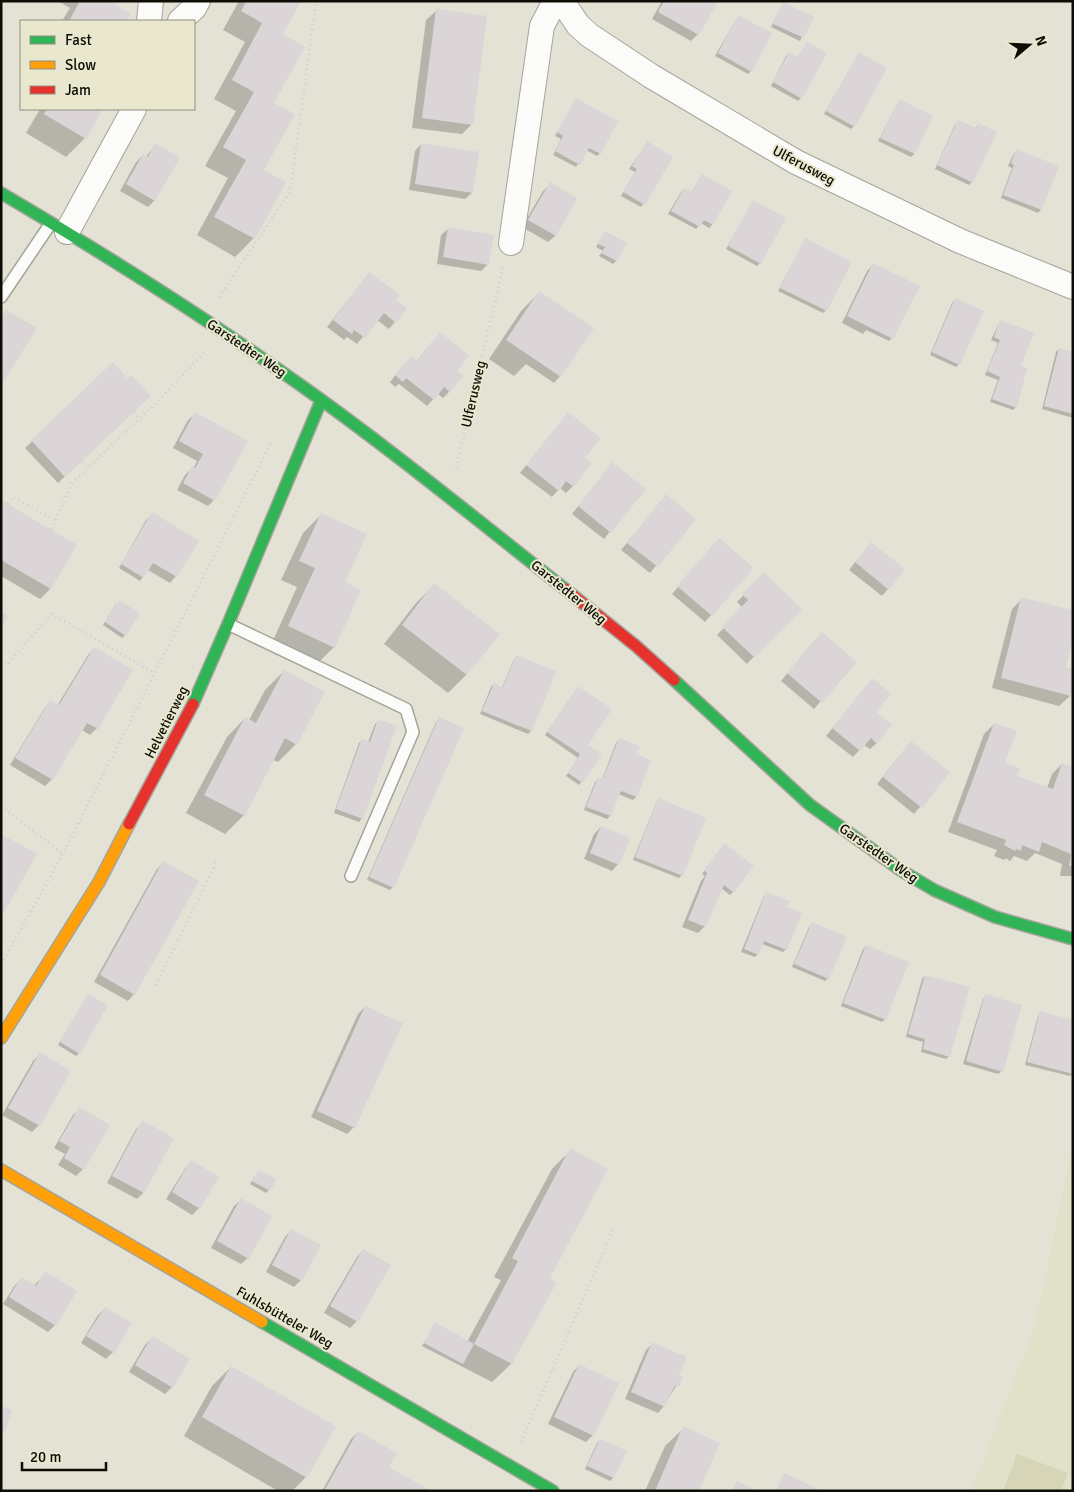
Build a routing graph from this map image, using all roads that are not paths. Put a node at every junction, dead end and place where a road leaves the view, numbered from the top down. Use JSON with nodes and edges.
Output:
{"nodes":[{"id":1,"x":151,"y":1,"type":"edge"},
{"id":2,"x":198,"y":1,"type":"edge"},
{"id":3,"x":560,"y":1,"type":"edge"},
{"id":4,"x":149,"y":20,"type":"edge"},
{"id":5,"x":181,"y":20,"type":"edge"},
{"id":6,"x":133,"y":110,"type":"edge"},
{"id":7,"x":1,"y":193,"type":"edge"},
{"id":8,"x":59,"y":227,"type":"junction"},
{"id":9,"x":511,"y":243,"type":"road end"},
{"id":10,"x":1073,"y":286,"type":"edge"},
{"id":11,"x":1,"y":296,"type":"edge"},
{"id":12,"x":320,"y":401,"type":"junction"},
{"id":13,"x":228,"y":624,"type":"junction"},
{"id":14,"x":351,"y":876,"type":"dead end"},
{"id":15,"x":1073,"y":939,"type":"edge"},
{"id":16,"x":1,"y":1038,"type":"edge"},
{"id":17,"x":1,"y":1170,"type":"edge"},
{"id":18,"x":553,"y":1491,"type":"edge"}],
"edges":[{"from":1,"to":4,"type":"street"},
{"from":2,"to":5,"type":"street"},
{"from":3,"to":9,"type":"street","name":"Ulferusweg"},
{"from":3,"to":10,"type":"street","name":"Ulferusweg"},
{"from":6,"to":8,"type":"street"},
{"from":7,"to":8,"type":"street","name":"Garstedter Weg"},
{"from":8,"to":11,"type":"lane"},
{"from":8,"to":12,"type":"street","name":"Garstedter Weg"},
{"from":12,"to":13,"type":"street","name":"Helvetierweg"},
{"from":12,"to":15,"type":"street","name":"Garstedter Weg"},
{"from":13,"to":14,"type":"lane"},
{"from":13,"to":16,"type":"street","name":"Helvetierweg"},
{"from":17,"to":18,"type":"street","name":"Fuhlsbütteler Weg"}]}
